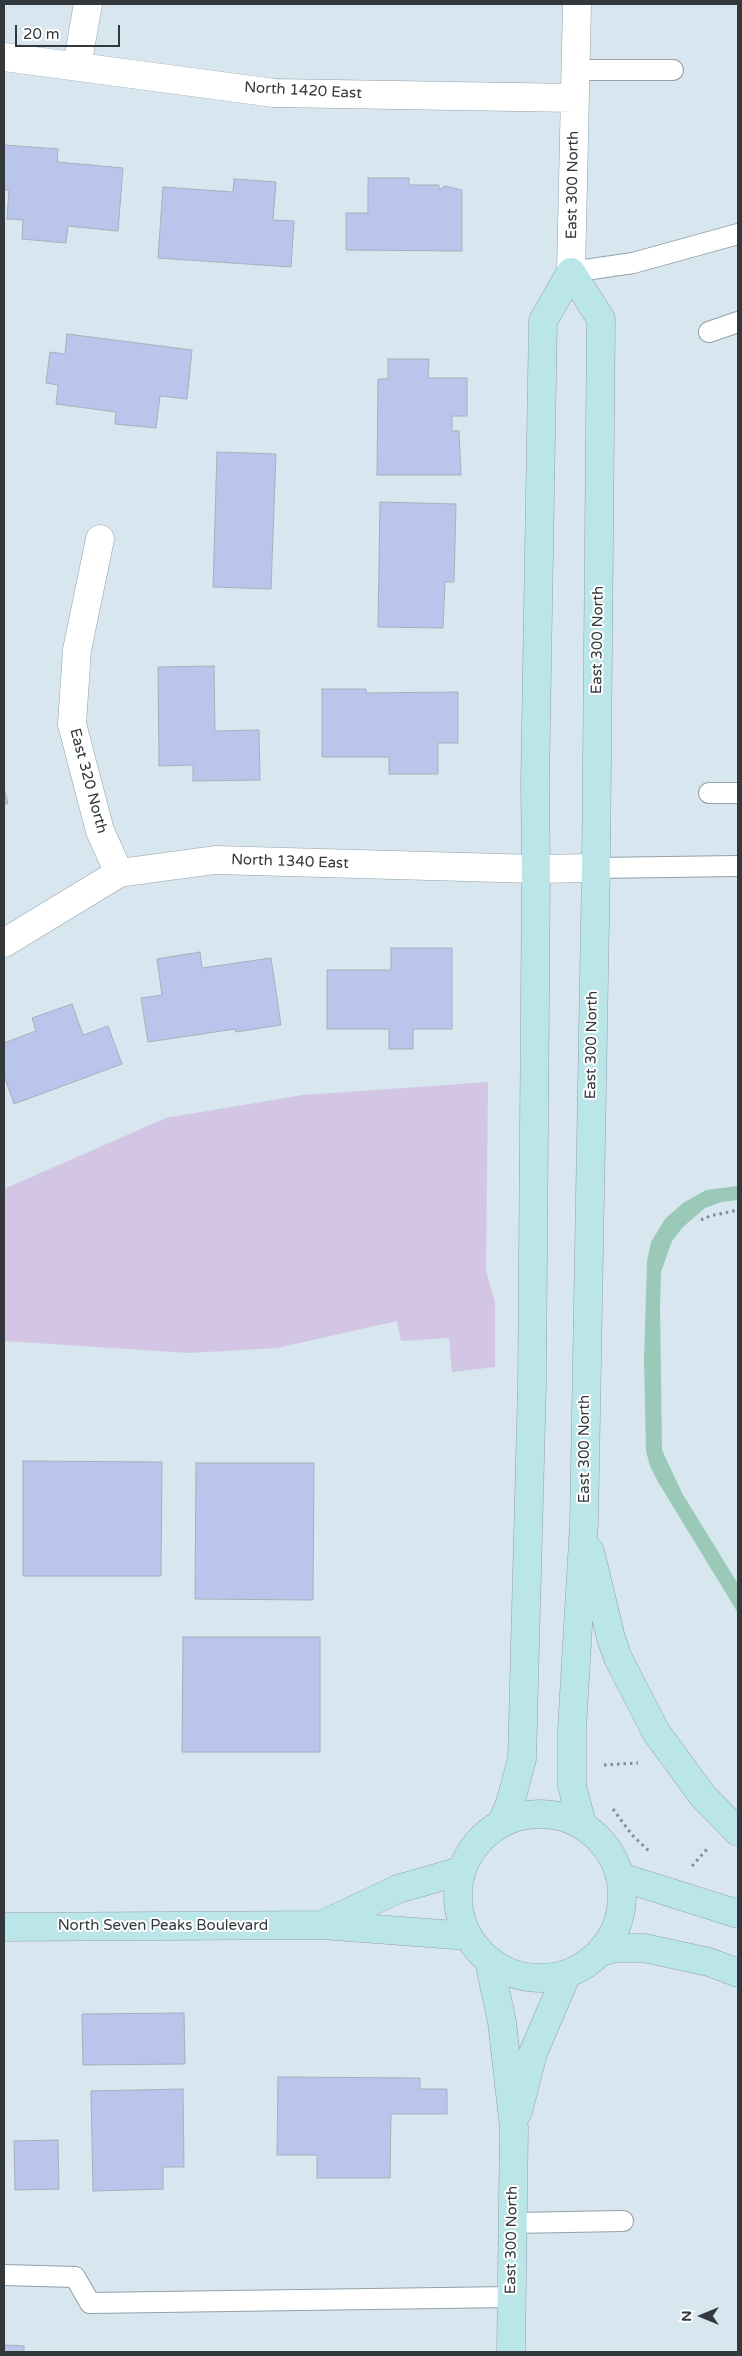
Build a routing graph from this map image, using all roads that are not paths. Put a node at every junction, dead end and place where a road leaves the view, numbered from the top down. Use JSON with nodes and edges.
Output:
{"nodes":[{"id":1,"x":88,"y":4,"type":"edge"},
{"id":2,"x":577,"y":4,"type":"edge"},
{"id":3,"x":4,"y":56,"type":"edge"},
{"id":4,"x":77,"y":66,"type":"junction"},
{"id":5,"x":575,"y":70,"type":"junction"},
{"id":6,"x":673,"y":70,"type":"dead end"},
{"id":7,"x":575,"y":98,"type":"junction"},
{"id":8,"x":738,"y":234,"type":"edge"},
{"id":9,"x":571,"y":272,"type":"junction"},
{"id":10,"x":738,"y":322,"type":"edge"},
{"id":11,"x":709,"y":332,"type":"dead end"},
{"id":12,"x":100,"y":539,"type":"dead end"},
{"id":13,"x":709,"y":794,"type":"dead end"},
{"id":14,"x":738,"y":794,"type":"edge"},
{"id":15,"x":738,"y":866,"type":"edge"},
{"id":16,"x":596,"y":868,"type":"junction"},
{"id":17,"x":536,"y":869,"type":"junction"},
{"id":18,"x":119,"y":873,"type":"junction"},
{"id":19,"x":4,"y":943,"type":"edge"},
{"id":20,"x":584,"y":1523,"type":"junction"},
{"id":21,"x":502,"y":1823,"type":"junction"},
{"id":22,"x":582,"y":1824,"type":"junction"},
{"id":23,"x":738,"y":1832,"type":"edge"},
{"id":24,"x":461,"y":1871,"type":"junction"},
{"id":25,"x":620,"y":1877,"type":"junction"},
{"id":26,"x":738,"y":1914,"type":"edge"},
{"id":27,"x":322,"y":1924,"type":"junction"},
{"id":28,"x":4,"y":1927,"type":"edge"},
{"id":29,"x":468,"y":1936,"type":"junction"},
{"id":30,"x":601,"y":1952,"type":"junction"},
{"id":31,"x":489,"y":1961,"type":"junction"},
{"id":32,"x":738,"y":1973,"type":"edge"},
{"id":33,"x":567,"y":1974,"type":"junction"},
{"id":34,"x":514,"y":2128,"type":"junction"},
{"id":35,"x":624,"y":2221,"type":"dead end"},
{"id":36,"x":513,"y":2223,"type":"junction"},
{"id":37,"x":4,"y":2274,"type":"edge"},
{"id":38,"x":511,"y":2297,"type":"junction"},
{"id":39,"x":511,"y":2352,"type":"edge"}],
"edges":[{"from":1,"to":4,"type":"street"},
{"from":2,"to":5,"type":"street","name":"East 300 North"},
{"from":3,"to":4,"type":"street","name":"North 1420 East"},
{"from":4,"to":7,"type":"street","name":"North 1420 East"},
{"from":5,"to":6,"type":"lane"},
{"from":5,"to":7,"type":"street","name":"East 300 North"},
{"from":7,"to":9,"type":"street","name":"East 300 North"},
{"from":8,"to":9,"type":"lane"},
{"from":9,"to":16,"type":"street","name":"East 300 North"},
{"from":9,"to":17,"type":"street","name":"East 300 North"},
{"from":10,"to":11,"type":"lane"},
{"from":12,"to":18,"type":"street","name":"East 320 North"},
{"from":13,"to":14,"type":"lane"},
{"from":15,"to":16,"type":"lane"},
{"from":16,"to":17,"type":"street","name":"North 1340 East"},
{"from":16,"to":20,"type":"street","name":"East 300 North"},
{"from":17,"to":18,"type":"street","name":"North 1340 East"},
{"from":17,"to":21,"type":"street","name":"East 300 North"},
{"from":18,"to":19,"type":"street","name":"North 1340 East"},
{"from":20,"to":22,"type":"street","name":"East 300 North"},
{"from":20,"to":23,"type":"street"},
{"from":21,"to":22,"type":"street"},
{"from":21,"to":24,"type":"street"},
{"from":22,"to":25,"type":"street"},
{"from":24,"to":27,"type":"street","name":"North Seven Peaks Boulevard"},
{"from":24,"to":29,"type":"street"},
{"from":25,"to":26,"type":"street"},
{"from":25,"to":30,"type":"street"},
{"from":27,"to":28,"type":"street","name":"North Seven Peaks Boulevard"},
{"from":27,"to":29,"type":"street","name":"North Seven Peaks Boulevard"},
{"from":29,"to":31,"type":"street"},
{"from":30,"to":32,"type":"street"},
{"from":30,"to":33,"type":"street"},
{"from":31,"to":33,"type":"street"},
{"from":31,"to":34,"type":"street","name":"East 300 North"},
{"from":33,"to":34,"type":"street","name":"East 300 North"},
{"from":34,"to":36,"type":"street","name":"East 300 North"},
{"from":35,"to":36,"type":"lane"},
{"from":36,"to":38,"type":"street","name":"East 300 North"},
{"from":37,"to":38,"type":"lane"},
{"from":38,"to":39,"type":"street","name":"East 300 North"}]}
